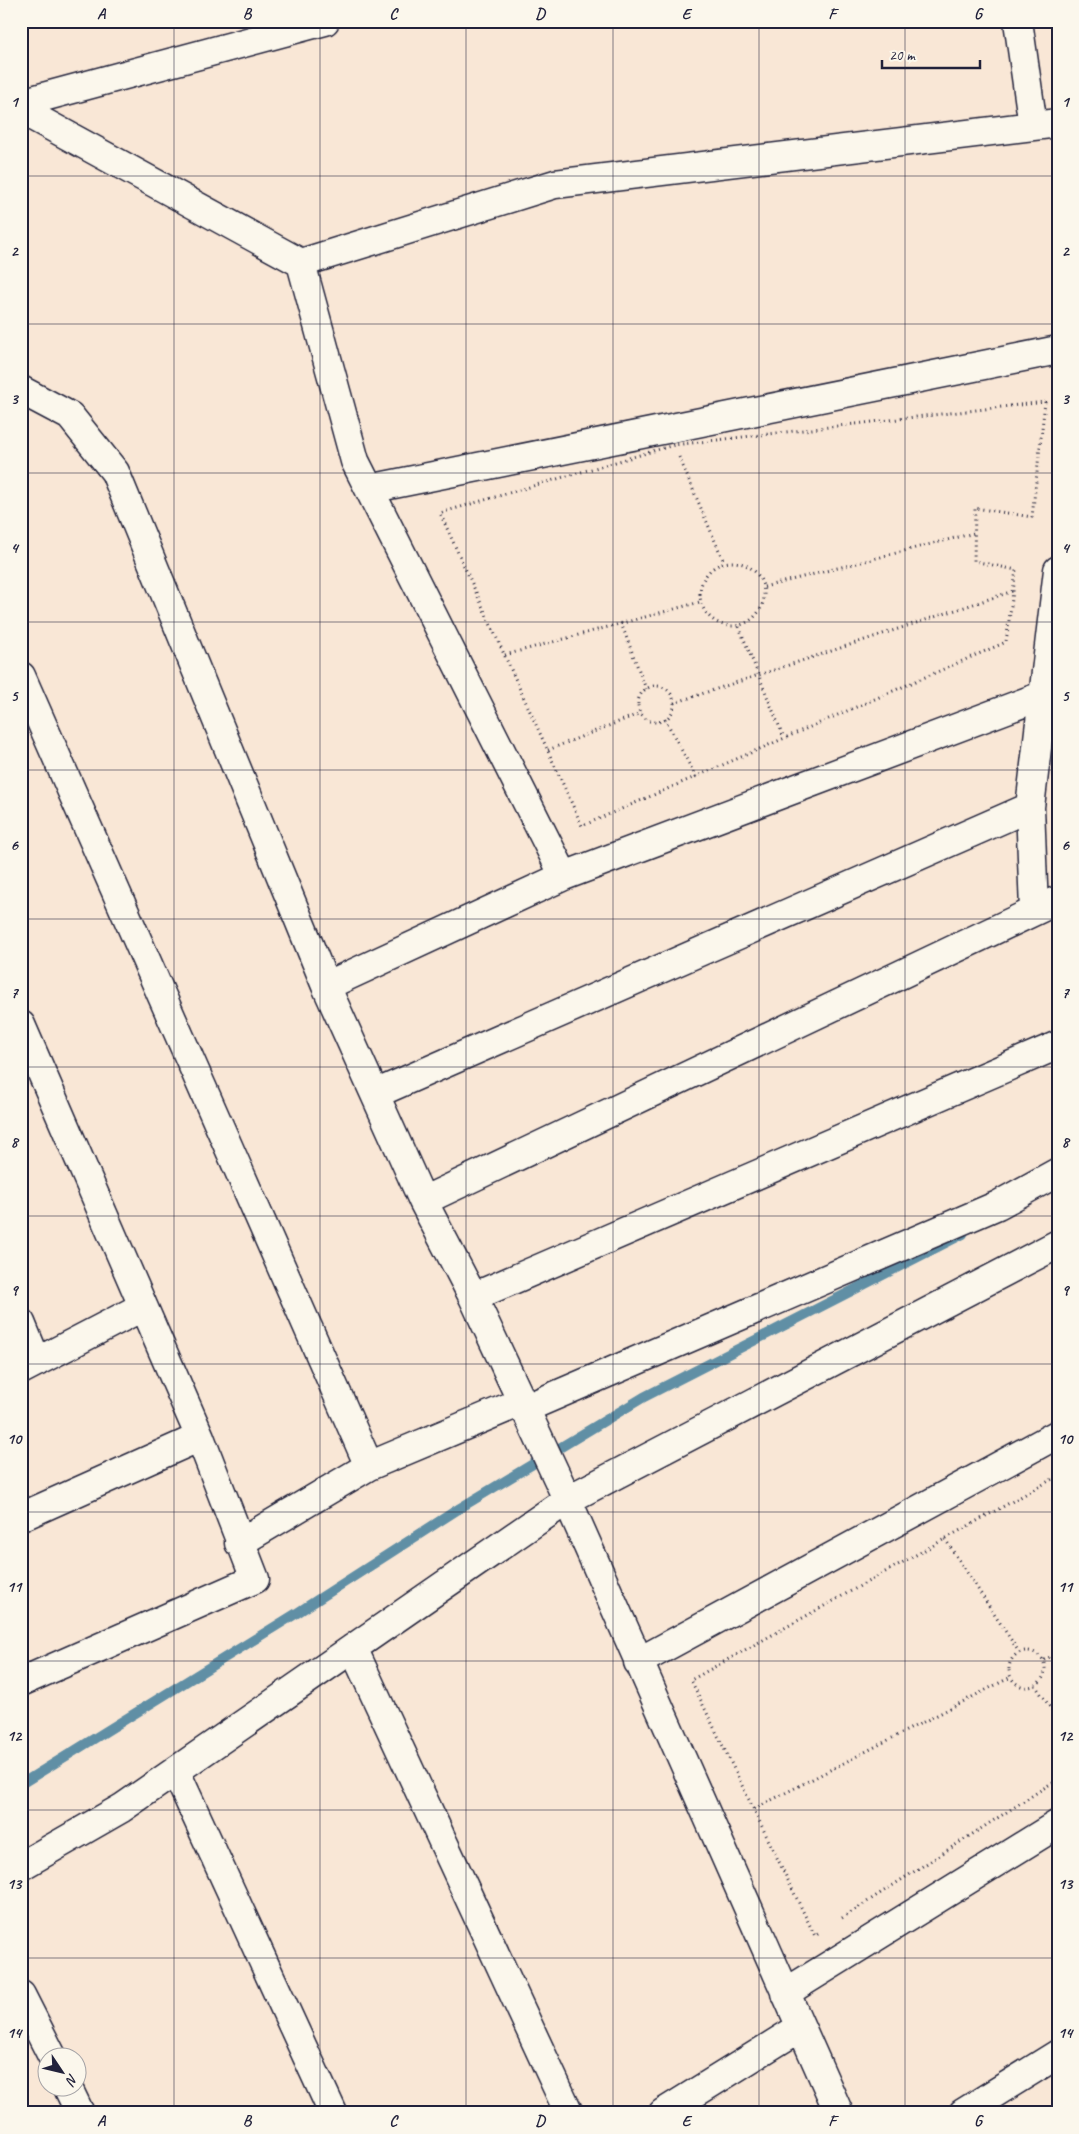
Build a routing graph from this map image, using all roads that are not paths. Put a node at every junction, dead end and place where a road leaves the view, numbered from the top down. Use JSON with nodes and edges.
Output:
{"nodes":[{"id":1,"x":325,"y":21,"type":"edge"},
{"id":2,"x":1018,"y":21,"type":"edge"},
{"id":3,"x":21,"y":103,"type":"edge"},
{"id":4,"x":21,"y":110,"type":"edge"},
{"id":5,"x":1046,"y":125,"type":"edge"},
{"id":6,"x":301,"y":262,"type":"junction"},
{"id":7,"x":1058,"y":350,"type":"edge"},
{"id":8,"x":21,"y":390,"type":"edge"},
{"id":9,"x":369,"y":490,"type":"junction"},
{"id":10,"x":1058,"y":570,"type":"edge"},
{"id":11,"x":21,"y":676,"type":"edge"},
{"id":12,"x":1044,"y":695,"type":"junction"},
{"id":13,"x":1030,"y":807,"type":"junction"},
{"id":14,"x":564,"y":876,"type":"junction"},
{"id":15,"x":1046,"y":905,"type":"edge"},
{"id":16,"x":326,"y":986,"type":"junction"},
{"id":17,"x":21,"y":1024,"type":"edge"},
{"id":18,"x":1058,"y":1045,"type":"edge"},
{"id":19,"x":375,"y":1094,"type":"junction"},
{"id":20,"x":1058,"y":1172,"type":"edge"},
{"id":21,"x":423,"y":1201,"type":"junction"},
{"id":22,"x":1058,"y":1244,"type":"edge"},
{"id":23,"x":473,"y":1297,"type":"junction"},
{"id":24,"x":142,"y":1306,"type":"junction"},
{"id":25,"x":21,"y":1323,"type":"edge"},
{"id":26,"x":29,"y":1366,"type":"edge"},
{"id":27,"x":525,"y":1410,"type":"junction"},
{"id":28,"x":1058,"y":1434,"type":"edge"},
{"id":29,"x":200,"y":1436,"type":"junction"},
{"id":30,"x":368,"y":1466,"type":"junction"},
{"id":31,"x":565,"y":1495,"type":"junction"},
{"id":32,"x":21,"y":1517,"type":"edge"},
{"id":33,"x":239,"y":1543,"type":"junction"},
{"id":34,"x":353,"y":1648,"type":"junction"},
{"id":35,"x":638,"y":1662,"type":"junction"},
{"id":36,"x":21,"y":1682,"type":"edge"},
{"id":37,"x":176,"y":1772,"type":"junction"},
{"id":38,"x":1058,"y":1824,"type":"edge"},
{"id":39,"x":21,"y":1866,"type":"edge"},
{"id":40,"x":786,"y":1993,"type":"junction"},
{"id":41,"x":21,"y":1996,"type":"edge"},
{"id":42,"x":801,"y":2027,"type":"junction"},
{"id":43,"x":47,"y":2046,"type":"edge"},
{"id":44,"x":1058,"y":2054,"type":"edge"},
{"id":45,"x":72,"y":2096,"type":"edge"},
{"id":46,"x":80,"y":2113,"type":"edge"},
{"id":47,"x":333,"y":2113,"type":"edge"},
{"id":48,"x":569,"y":2113,"type":"edge"},
{"id":49,"x":663,"y":2113,"type":"edge"},
{"id":50,"x":839,"y":2113,"type":"edge"},
{"id":51,"x":962,"y":2113,"type":"edge"}],
"edges":[{"from":1,"to":3,"type":"street"},
{"from":2,"to":5,"type":"street"},
{"from":4,"to":6,"type":"street"},
{"from":5,"to":6,"type":"street"},
{"from":6,"to":9,"type":"street"},
{"from":7,"to":9,"type":"street"},
{"from":8,"to":16,"type":"street"},
{"from":9,"to":14,"type":"street"},
{"from":10,"to":12,"type":"street"},
{"from":11,"to":30,"type":"street"},
{"from":12,"to":13,"type":"street"},
{"from":12,"to":14,"type":"street"},
{"from":13,"to":15,"type":"street"},
{"from":13,"to":19,"type":"street"},
{"from":14,"to":16,"type":"street"},
{"from":15,"to":21,"type":"street"},
{"from":16,"to":19,"type":"street"},
{"from":17,"to":24,"type":"street"},
{"from":18,"to":23,"type":"street"},
{"from":19,"to":21,"type":"street"},
{"from":20,"to":27,"type":"street"},
{"from":21,"to":23,"type":"street"},
{"from":22,"to":31,"type":"street"},
{"from":23,"to":27,"type":"street"},
{"from":24,"to":26,"type":"street"},
{"from":24,"to":29,"type":"street"},
{"from":25,"to":26,"type":"street"},
{"from":27,"to":30,"type":"street"},
{"from":27,"to":31,"type":"street"},
{"from":28,"to":35,"type":"street"},
{"from":29,"to":32,"type":"street"},
{"from":29,"to":33,"type":"street"},
{"from":30,"to":33,"type":"street"},
{"from":31,"to":34,"type":"street"},
{"from":31,"to":35,"type":"street"},
{"from":33,"to":36,"type":"street"},
{"from":34,"to":37,"type":"street"},
{"from":34,"to":48,"type":"street"},
{"from":35,"to":40,"type":"street"},
{"from":37,"to":39,"type":"street"},
{"from":37,"to":47,"type":"street"},
{"from":38,"to":40,"type":"street"},
{"from":40,"to":42,"type":"street"},
{"from":41,"to":43,"type":"street"},
{"from":42,"to":49,"type":"street"},
{"from":42,"to":50,"type":"street"},
{"from":44,"to":51,"type":"street"},
{"from":45,"to":46,"type":"street"}]}
